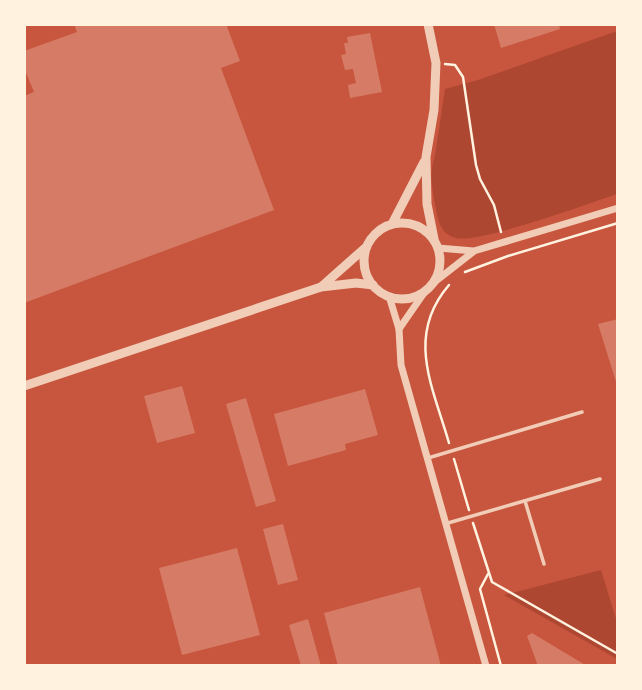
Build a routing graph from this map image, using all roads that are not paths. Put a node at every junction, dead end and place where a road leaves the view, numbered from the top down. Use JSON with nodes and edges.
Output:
{"nodes":[{"id":1,"x":428,"y":24,"type":"edge"},
{"id":2,"x":426,"y":157,"type":"junction"},
{"id":3,"x":618,"y":208,"type":"edge"},
{"id":4,"x":392,"y":224,"type":"junction"},
{"id":5,"x":436,"y":244,"type":"junction"},
{"id":6,"x":367,"y":247,"type":"junction"},
{"id":7,"x":474,"y":251,"type":"junction"},
{"id":8,"x":373,"y":285,"type":"junction"},
{"id":9,"x":321,"y":287,"type":"junction"},
{"id":10,"x":429,"y":287,"type":"junction"},
{"id":11,"x":389,"y":296,"type":"junction"},
{"id":12,"x":399,"y":329,"type":"junction"},
{"id":13,"x":24,"y":386,"type":"edge"},
{"id":14,"x":582,"y":412,"type":"dead end"},
{"id":15,"x":428,"y":458,"type":"junction"},
{"id":16,"x":600,"y":479,"type":"dead end"},
{"id":17,"x":525,"y":501,"type":"junction"},
{"id":18,"x":446,"y":524,"type":"junction"},
{"id":19,"x":544,"y":564,"type":"dead end"},
{"id":20,"x":486,"y":666,"type":"edge"}],
"edges":[{"from":1,"to":2,"type":"street"},
{"from":2,"to":4,"type":"street"},
{"from":2,"to":5,"type":"street"},
{"from":3,"to":7,"type":"street"},
{"from":4,"to":5,"type":"street"},
{"from":4,"to":6,"type":"street"},
{"from":5,"to":7,"type":"street"},
{"from":5,"to":10,"type":"street"},
{"from":6,"to":8,"type":"street"},
{"from":6,"to":9,"type":"street"},
{"from":7,"to":10,"type":"street"},
{"from":8,"to":9,"type":"street"},
{"from":8,"to":11,"type":"street"},
{"from":9,"to":13,"type":"street"},
{"from":10,"to":11,"type":"street"},
{"from":10,"to":12,"type":"street"},
{"from":11,"to":12,"type":"street"},
{"from":12,"to":15,"type":"street"},
{"from":14,"to":15,"type":"lane"},
{"from":15,"to":18,"type":"street"},
{"from":16,"to":17,"type":"lane"},
{"from":17,"to":18,"type":"lane"},
{"from":17,"to":19,"type":"lane"},
{"from":18,"to":20,"type":"street"}]}
